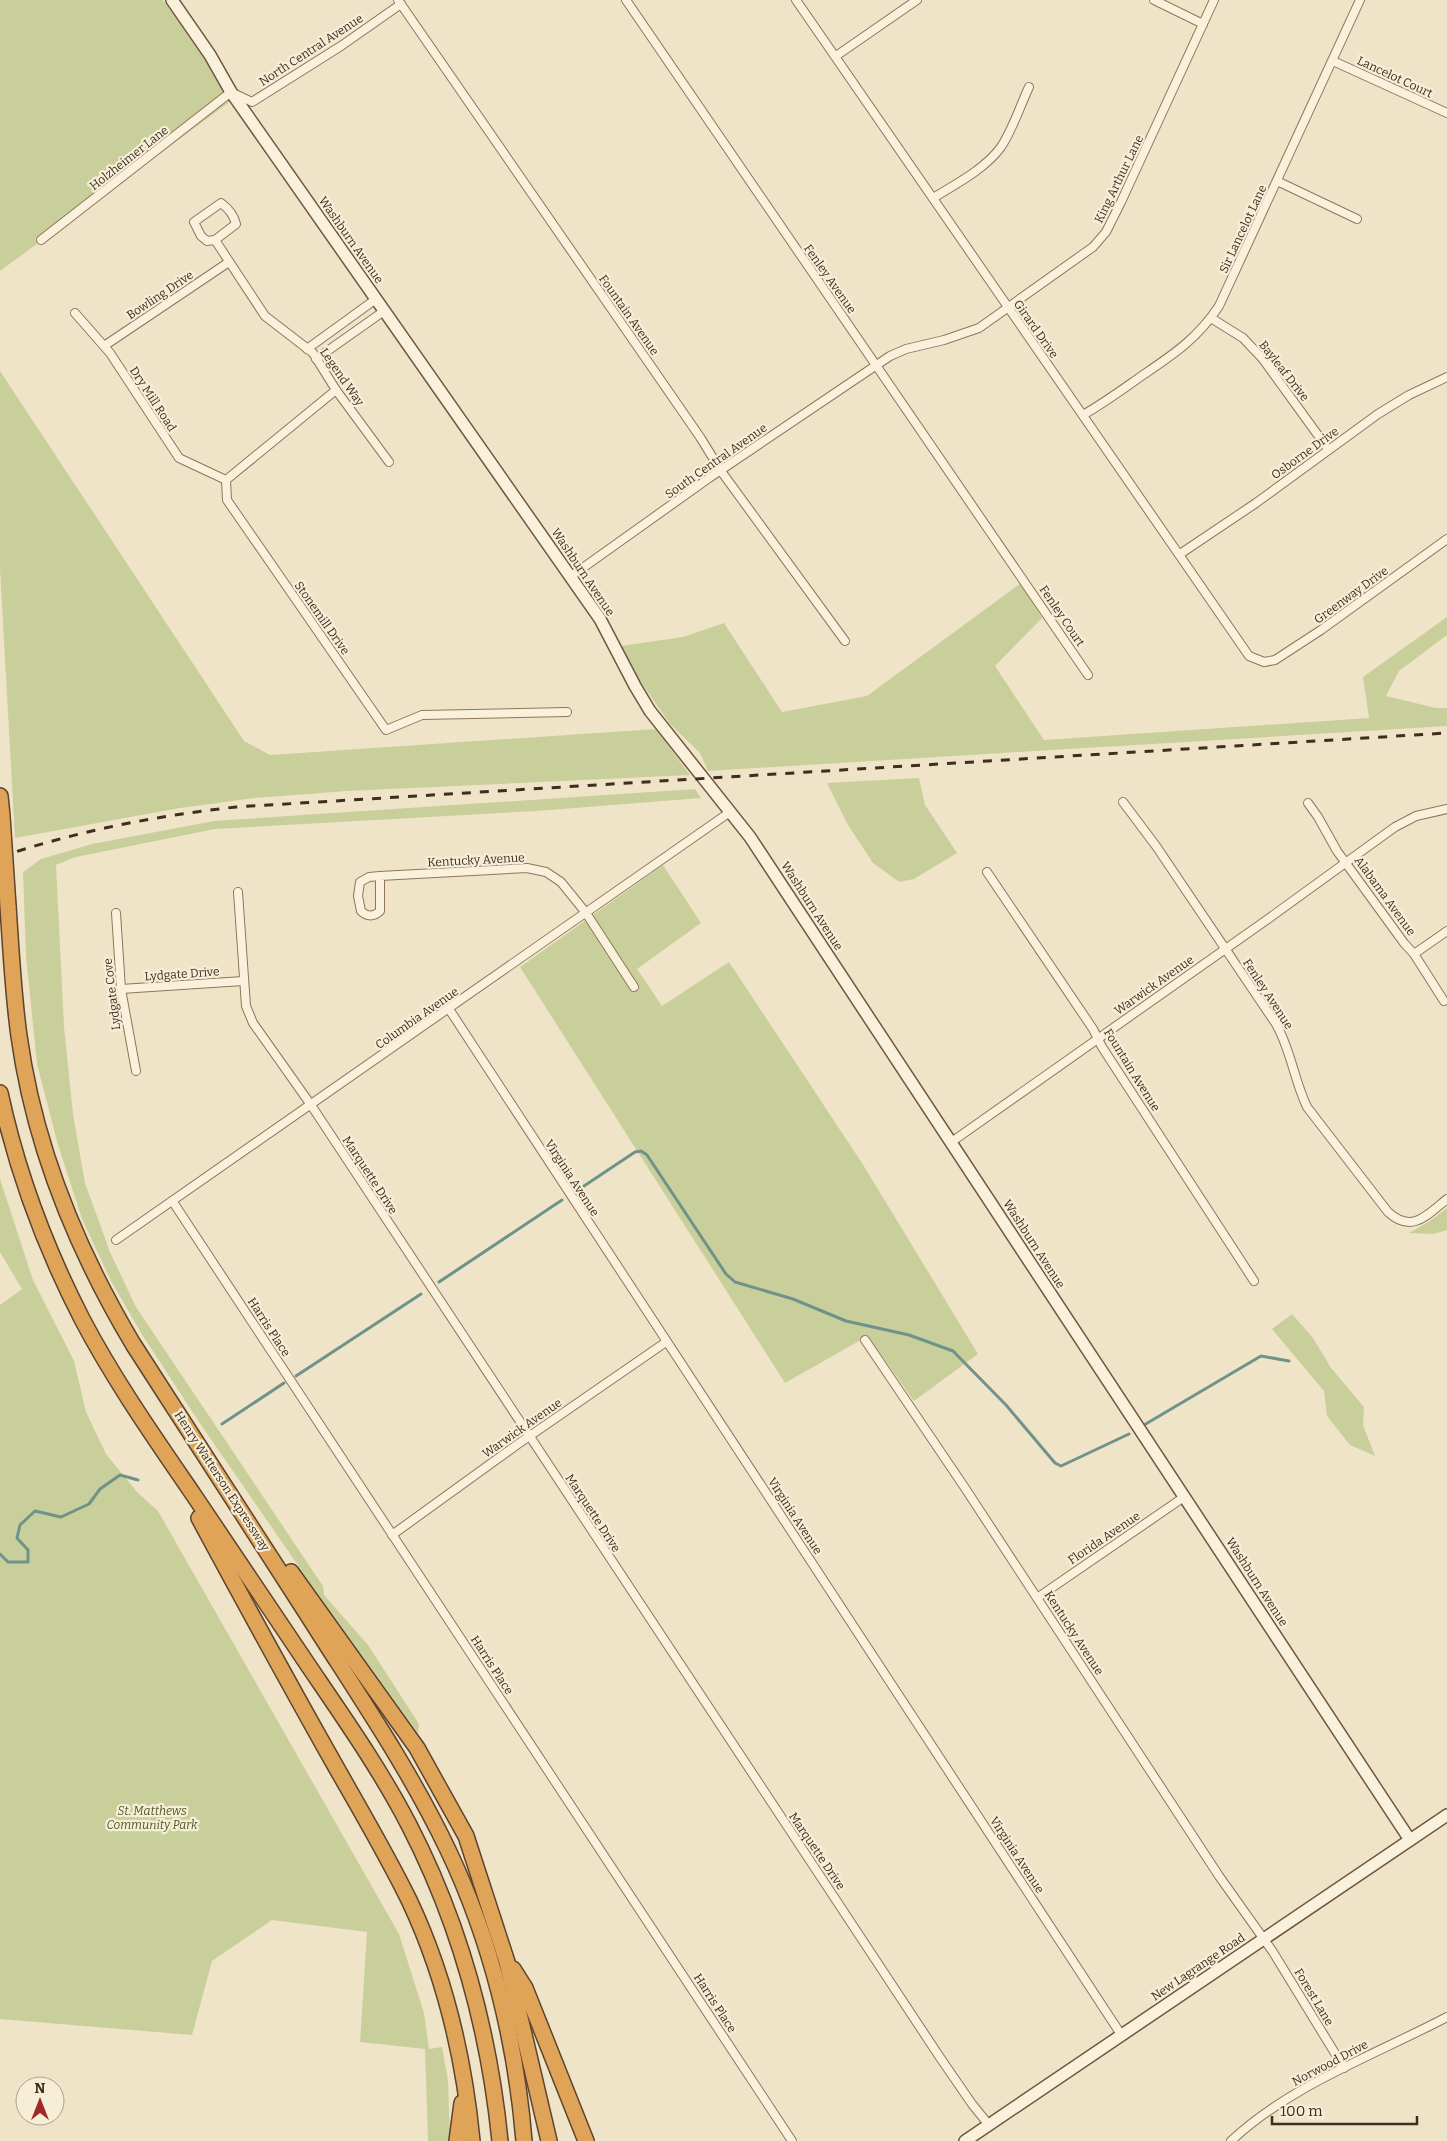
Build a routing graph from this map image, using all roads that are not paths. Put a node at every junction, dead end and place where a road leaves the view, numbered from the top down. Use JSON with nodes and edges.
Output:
{"nodes":[{"id":1,"x":172,"y":0,"type":"edge"},
{"id":2,"x":626,"y":0,"type":"edge"},
{"id":3,"x":796,"y":0,"type":"edge"},
{"id":4,"x":917,"y":0,"type":"edge"},
{"id":5,"x":1154,"y":0,"type":"edge"},
{"id":6,"x":1214,"y":0,"type":"edge"},
{"id":7,"x":1360,"y":0,"type":"edge"},
{"id":8,"x":400,"y":2,"type":"edge"},
{"id":9,"x":1203,"y":24,"type":"junction"},
{"id":10,"x":836,"y":56,"type":"junction"},
{"id":11,"x":1333,"y":61,"type":"junction"},
{"id":12,"x":1029,"y":87,"type":"dead end"},
{"id":13,"x":231,"y":92,"type":"junction"},
{"id":14,"x":1447,"y":113,"type":"edge"},
{"id":15,"x":1277,"y":181,"type":"junction"},
{"id":16,"x":933,"y":198,"type":"junction"},
{"id":17,"x":1357,"y":219,"type":"dead end"},
{"id":18,"x":41,"y":240,"type":"dead end"},
{"id":19,"x":216,"y":240,"type":"junction"},
{"id":20,"x":229,"y":262,"type":"junction"},
{"id":21,"x":376,"y":299,"type":"junction"},
{"id":22,"x":1008,"y":308,"type":"junction"},
{"id":23,"x":384,"y":311,"type":"junction"},
{"id":24,"x":75,"y":313,"type":"dead end"},
{"id":25,"x":1211,"y":318,"type":"junction"},
{"id":26,"x":104,"y":346,"type":"junction"},
{"id":27,"x":307,"y":348,"type":"junction"},
{"id":28,"x":316,"y":358,"type":"junction"},
{"id":29,"x":876,"y":365,"type":"junction"},
{"id":30,"x":1447,"y":377,"type":"edge"},
{"id":31,"x":336,"y":390,"type":"junction"},
{"id":32,"x":1083,"y":415,"type":"junction"},
{"id":33,"x":1328,"y":449,"type":"junction"},
{"id":34,"x":389,"y":462,"type":"dead end"},
{"id":35,"x":721,"y":471,"type":"junction"},
{"id":36,"x":226,"y":480,"type":"junction"},
{"id":37,"x":1447,"y":539,"type":"edge"},
{"id":38,"x":1180,"y":554,"type":"junction"},
{"id":39,"x":1018,"y":571,"type":"joint"},
{"id":40,"x":570,"y":577,"type":"junction"},
{"id":41,"x":845,"y":641,"type":"dead end"},
{"id":42,"x":1264,"y":662,"type":"joint"},
{"id":43,"x":1088,"y":675,"type":"dead end"},
{"id":44,"x":567,"y":712,"type":"dead end"},
{"id":45,"x":0,"y":796,"type":"edge"},
{"id":46,"x":1123,"y":802,"type":"dead end"},
{"id":47,"x":1308,"y":803,"type":"dead end"},
{"id":48,"x":1447,"y":809,"type":"edge"},
{"id":49,"x":730,"y":812,"type":"junction"},
{"id":50,"x":1346,"y":862,"type":"junction"},
{"id":51,"x":987,"y":872,"type":"dead end"},
{"id":52,"x":380,"y":876,"type":"junction"},
{"id":53,"x":238,"y":892,"type":"dead end"},
{"id":54,"x":116,"y":913,"type":"dead end"},
{"id":55,"x":586,"y":913,"type":"junction"},
{"id":56,"x":1447,"y":931,"type":"edge"},
{"id":57,"x":1225,"y":949,"type":"junction"},
{"id":58,"x":1414,"y":954,"type":"junction"},
{"id":59,"x":243,"y":981,"type":"junction"},
{"id":60,"x":634,"y":987,"type":"dead end"},
{"id":61,"x":122,"y":989,"type":"junction"},
{"id":62,"x":1444,"y":1002,"type":"dead end"},
{"id":63,"x":449,"y":1009,"type":"junction"},
{"id":64,"x":1097,"y":1039,"type":"junction"},
{"id":65,"x":136,"y":1071,"type":"dead end"},
{"id":66,"x":0,"y":1093,"type":"edge"},
{"id":67,"x":311,"y":1105,"type":"junction"},
{"id":68,"x":950,"y":1143,"type":"junction"},
{"id":69,"x":1447,"y":1199,"type":"edge"},
{"id":70,"x":173,"y":1202,"type":"junction"},
{"id":71,"x":116,"y":1240,"type":"dead end"},
{"id":72,"x":1254,"y":1281,"type":"dead end"},
{"id":73,"x":864,"y":1340,"type":"dead end"},
{"id":74,"x":666,"y":1342,"type":"junction"},
{"id":75,"x":530,"y":1436,"type":"junction"},
{"id":76,"x":197,"y":1441,"type":"junction"},
{"id":77,"x":158,"y":1443,"type":"junction"},
{"id":78,"x":1184,"y":1497,"type":"junction"},
{"id":79,"x":392,"y":1535,"type":"junction"},
{"id":80,"x":1037,"y":1598,"type":"junction"},
{"id":81,"x":1447,"y":1815,"type":"edge"},
{"id":82,"x":1410,"y":1840,"type":"junction"},
{"id":83,"x":1263,"y":1939,"type":"junction"},
{"id":84,"x":508,"y":1962,"type":"junction"},
{"id":85,"x":1446,"y":2018,"type":"edge"},
{"id":86,"x":1122,"y":2036,"type":"junction"},
{"id":87,"x":1344,"y":2068,"type":"junction"},
{"id":88,"x":465,"y":2084,"type":"junction"},
{"id":89,"x":989,"y":2125,"type":"junction"},
{"id":90,"x":457,"y":2141,"type":"edge"},
{"id":91,"x":472,"y":2141,"type":"edge"},
{"id":92,"x":500,"y":2141,"type":"edge"},
{"id":93,"x":524,"y":2141,"type":"edge"},
{"id":94,"x":549,"y":2141,"type":"edge"},
{"id":95,"x":586,"y":2141,"type":"edge"},
{"id":96,"x":792,"y":2141,"type":"edge"},
{"id":97,"x":964,"y":2141,"type":"edge"},
{"id":98,"x":1232,"y":2141,"type":"edge"}],
"edges":[{"from":1,"to":13,"type":"street","name":"Washburn Avenue"},
{"from":2,"to":29,"type":"street","name":"Fenley Avenue"},
{"from":3,"to":10,"type":"street","name":"Girard Drive"},
{"from":4,"to":10,"type":"street"},
{"from":5,"to":9,"type":"street"},
{"from":6,"to":9,"type":"street","name":"King Arthur Lane"},
{"from":7,"to":11,"type":"street","name":"Sir Lancelot Lane"},
{"from":8,"to":13,"type":"street","name":"North Central Avenue"},
{"from":8,"to":35,"type":"street","name":"Fountain Avenue"},
{"from":9,"to":22,"type":"street","name":"King Arthur Lane"},
{"from":10,"to":16,"type":"street","name":"Girard Drive"},
{"from":11,"to":14,"type":"street","name":"Lancelot Court"},
{"from":11,"to":15,"type":"street","name":"Sir Lancelot Lane"},
{"from":12,"to":16,"type":"street"},
{"from":13,"to":18,"type":"street","name":"Holzheimer Lane"},
{"from":13,"to":21,"type":"street","name":"Washburn Avenue"},
{"from":15,"to":17,"type":"street"},
{"from":15,"to":25,"type":"street","name":"Sir Lancelot Lane"},
{"from":16,"to":22,"type":"street","name":"Girard Drive"},
{"from":19,"to":19,"type":"street","name":"Legend Way"},
{"from":19,"to":20,"type":"street","name":"Legend Way"},
{"from":20,"to":26,"type":"street","name":"Bowling Drive"},
{"from":20,"to":27,"type":"street","name":"Legend Way"},
{"from":21,"to":23,"type":"street","name":"Washburn Avenue"},
{"from":21,"to":27,"type":"street"},
{"from":22,"to":29,"type":"street","name":"King Arthur Lane"},
{"from":22,"to":32,"type":"street","name":"Girard Drive"},
{"from":23,"to":28,"type":"street"},
{"from":23,"to":40,"type":"street","name":"Washburn Avenue"},
{"from":24,"to":26,"type":"street","name":"Dry Mill Road"},
{"from":25,"to":32,"type":"street","name":"Sir Lancelot Lane"},
{"from":25,"to":33,"type":"street","name":"Bayleaf Drive"},
{"from":26,"to":36,"type":"street","name":"Dry Mill Road"},
{"from":27,"to":28,"type":"street","name":"Legend Way"},
{"from":28,"to":31,"type":"street","name":"Legend Way"},
{"from":29,"to":35,"type":"street","name":"South Central Avenue"},
{"from":29,"to":39,"type":"street","name":"Fenley Avenue"},
{"from":30,"to":33,"type":"street","name":"Osborne Drive"},
{"from":31,"to":34,"type":"street","name":"Legend Way"},
{"from":31,"to":36,"type":"street"},
{"from":32,"to":38,"type":"street","name":"Girard Drive"},
{"from":33,"to":38,"type":"street","name":"Osborne Drive"},
{"from":35,"to":40,"type":"street","name":"South Central Avenue"},
{"from":35,"to":41,"type":"street","name":"Fountain Avenue"},
{"from":36,"to":44,"type":"street","name":"Stonemill Drive"},
{"from":37,"to":42,"type":"street","name":"Greenway Drive"},
{"from":38,"to":42,"type":"street","name":"Girard Drive"},
{"from":39,"to":43,"type":"street","name":"Fenley Court"},
{"from":40,"to":49,"type":"street","name":"Washburn Avenue"},
{"from":45,"to":76,"type":"highway","name":"Henry Watterson Expressway","bridge":true},
{"from":46,"to":57,"type":"street","name":"Fenley Avenue"},
{"from":47,"to":50,"type":"street","name":"Alabama Avenue"},
{"from":48,"to":50,"type":"street","name":"Warwick Avenue"},
{"from":49,"to":55,"type":"street","name":"Columbia Avenue"},
{"from":49,"to":68,"type":"street","name":"Washburn Avenue"},
{"from":50,"to":57,"type":"street","name":"Warwick Avenue"},
{"from":50,"to":58,"type":"street","name":"Alabama Avenue"},
{"from":51,"to":64,"type":"street","name":"Fountain Avenue"},
{"from":52,"to":52,"type":"street","name":"Kentucky Avenue"},
{"from":52,"to":55,"type":"street","name":"Kentucky Avenue"},
{"from":53,"to":59,"type":"street","name":"Marquette Drive"},
{"from":54,"to":61,"type":"street","name":"Lydgate Cove"},
{"from":55,"to":60,"type":"street","name":"Kentucky Avenue"},
{"from":55,"to":63,"type":"street","name":"Columbia Avenue"},
{"from":56,"to":58,"type":"street"},
{"from":57,"to":64,"type":"street","name":"Warwick Avenue"},
{"from":57,"to":69,"type":"street","name":"Fenley Avenue"},
{"from":58,"to":62,"type":"street","name":"Alabama Avenue"},
{"from":59,"to":61,"type":"street","name":"Lydgate Drive"},
{"from":59,"to":67,"type":"street","name":"Marquette Drive"},
{"from":61,"to":65,"type":"street","name":"Lydgate Cove"},
{"from":63,"to":67,"type":"street","name":"Columbia Avenue"},
{"from":63,"to":74,"type":"street","name":"Virginia Avenue"},
{"from":64,"to":68,"type":"street","name":"Warwick Avenue"},
{"from":64,"to":72,"type":"street","name":"Fountain Avenue"},
{"from":66,"to":77,"type":"highway"},
{"from":67,"to":70,"type":"street","name":"Columbia Avenue"},
{"from":67,"to":75,"type":"street","name":"Marquette Drive"},
{"from":68,"to":78,"type":"street","name":"Washburn Avenue"},
{"from":70,"to":71,"type":"street","name":"Columbia Avenue"},
{"from":70,"to":79,"type":"street","name":"Harris Place"},
{"from":73,"to":80,"type":"street","name":"Kentucky Avenue"},
{"from":74,"to":75,"type":"street","name":"Warwick Avenue"},
{"from":74,"to":86,"type":"street","name":"Virginia Avenue"},
{"from":75,"to":79,"type":"street","name":"Warwick Avenue"},
{"from":75,"to":89,"type":"street","name":"Marquette Drive"},
{"from":76,"to":84,"type":"highway"},
{"from":76,"to":93,"type":"highway","name":"Henry Watterson Expressway"},
{"from":77,"to":88,"type":"highway"},
{"from":77,"to":92,"type":"highway"},
{"from":78,"to":80,"type":"street","name":"Florida Avenue"},
{"from":78,"to":82,"type":"street","name":"Washburn Avenue"},
{"from":79,"to":96,"type":"street","name":"Harris Place"},
{"from":80,"to":83,"type":"street","name":"Kentucky Avenue"},
{"from":81,"to":82,"type":"street","name":"New Lagrange Road"},
{"from":82,"to":83,"type":"street","name":"New Lagrange Road"},
{"from":83,"to":86,"type":"street","name":"New Lagrange Road"},
{"from":83,"to":87,"type":"street","name":"Forest Lane"},
{"from":84,"to":94,"type":"highway"},
{"from":84,"to":95,"type":"highway"},
{"from":85,"to":87,"type":"street","name":"Norwood Drive"},
{"from":86,"to":89,"type":"street","name":"New Lagrange Road"},
{"from":87,"to":98,"type":"street","name":"Norwood Drive"},
{"from":88,"to":90,"type":"highway"},
{"from":88,"to":91,"type":"highway"},
{"from":89,"to":97,"type":"street","name":"New Lagrange Road"}]}
